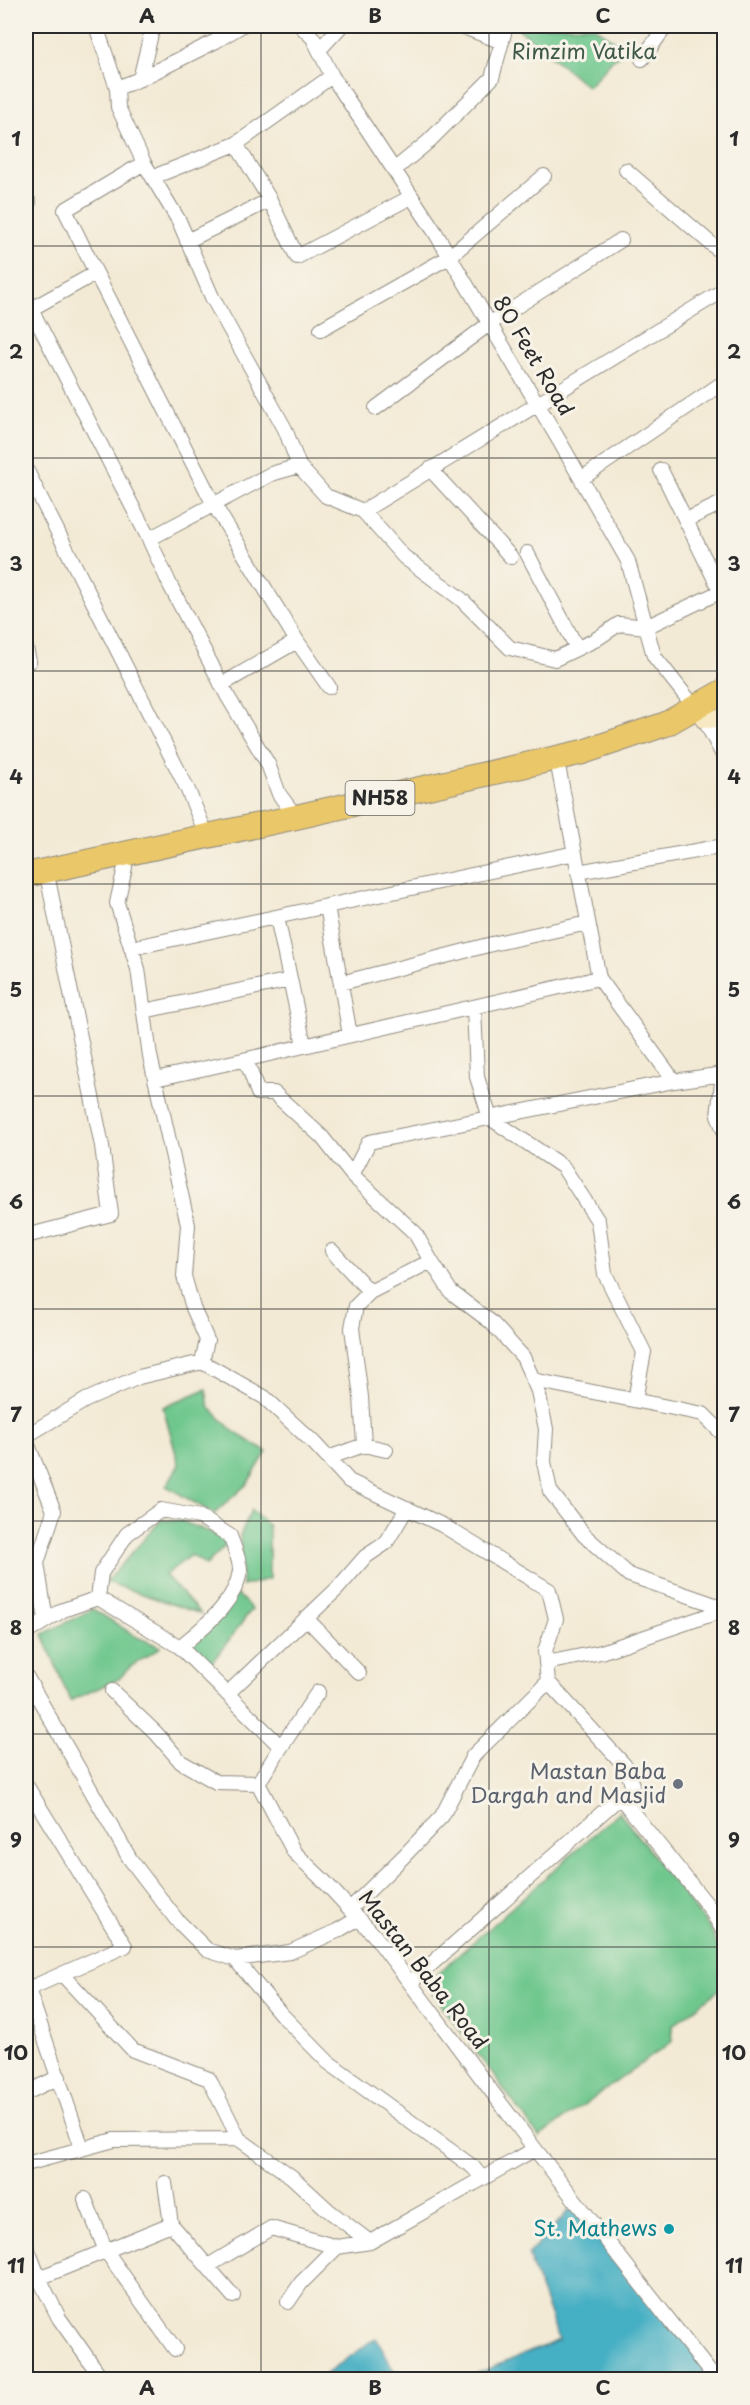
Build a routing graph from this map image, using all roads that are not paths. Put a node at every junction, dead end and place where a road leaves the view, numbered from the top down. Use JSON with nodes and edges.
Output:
{"nodes":[{"id":1,"x":96,"y":26,"type":"edge"},
{"id":2,"x":153,"y":26,"type":"edge"},
{"id":3,"x":241,"y":26,"type":"edge"},
{"id":4,"x":301,"y":26,"type":"edge"},
{"id":5,"x":341,"y":26,"type":"edge"},
{"id":6,"x":460,"y":26,"type":"edge"},
{"id":7,"x":506,"y":26,"type":"edge"},
{"id":8,"x":666,"y":26,"type":"edge"},
{"id":9,"x":502,"y":42,"type":"junction"},
{"id":10,"x":319,"y":50,"type":"junction"},
{"id":11,"x":642,"y":59,"type":"dead end"},
{"id":12,"x":332,"y":76,"type":"junction"},
{"id":13,"x":140,"y":79,"type":"junction"},
{"id":14,"x":117,"y":88,"type":"junction"},
{"id":15,"x":236,"y":144,"type":"junction"},
{"id":16,"x":144,"y":163,"type":"junction"},
{"id":17,"x":394,"y":170,"type":"junction"},
{"id":18,"x":626,"y":170,"type":"dead end"},
{"id":19,"x":544,"y":176,"type":"dead end"},
{"id":20,"x":153,"y":177,"type":"junction"},
{"id":21,"x":411,"y":196,"type":"junction"},
{"id":22,"x":270,"y":200,"type":"junction"},
{"id":23,"x":621,"y":240,"type":"dead end"},
{"id":24,"x":188,"y":241,"type":"junction"},
{"id":25,"x":724,"y":255,"type":"edge"},
{"id":26,"x":449,"y":257,"type":"junction"},
{"id":27,"x":96,"y":273,"type":"junction"},
{"id":28,"x":724,"y":290,"type":"edge"},
{"id":29,"x":28,"y":310,"type":"edge"},
{"id":30,"x":489,"y":324,"type":"junction"},
{"id":31,"x":321,"y":329,"type":"dead end"},
{"id":32,"x":724,"y":382,"type":"edge"},
{"id":33,"x":537,"y":404,"type":"junction"},
{"id":34,"x":376,"y":408,"type":"dead end"},
{"id":35,"x":299,"y":466,"type":"junction"},
{"id":36,"x":26,"y":469,"type":"edge"},
{"id":37,"x":430,"y":470,"type":"junction"},
{"id":38,"x":661,"y":470,"type":"dead end"},
{"id":39,"x":582,"y":479,"type":"junction"},
{"id":40,"x":724,"y":502,"type":"edge"},
{"id":41,"x":213,"y":503,"type":"junction"},
{"id":42,"x":363,"y":511,"type":"junction"},
{"id":43,"x":686,"y":520,"type":"junction"},
{"id":44,"x":149,"y":539,"type":"junction"},
{"id":45,"x":527,"y":553,"type":"dead end"},
{"id":46,"x":512,"y":557,"type":"dead end"},
{"id":47,"x":723,"y":591,"type":"edge"},
{"id":48,"x":646,"y":627,"type":"junction"},
{"id":49,"x":297,"y":641,"type":"junction"},
{"id":50,"x":26,"y":648,"type":"edge"},
{"id":51,"x":577,"y":648,"type":"junction"},
{"id":52,"x":26,"y":663,"type":"edge"},
{"id":53,"x":221,"y":684,"type":"junction"},
{"id":54,"x":329,"y":687,"type":"dead end"},
{"id":55,"x":724,"y":691,"type":"edge"},
{"id":56,"x":712,"y":713,"type":"edge"},
{"id":57,"x":724,"y":757,"type":"edge"},
{"id":58,"x":559,"y":771,"type":"junction"},
{"id":59,"x":296,"y":817,"type":"junction"},
{"id":60,"x":207,"y":836,"type":"junction"},
{"id":61,"x":724,"y":846,"type":"edge"},
{"id":62,"x":575,"y":853,"type":"junction"},
{"id":63,"x":124,"y":861,"type":"junction"},
{"id":64,"x":578,"y":872,"type":"junction"},
{"id":65,"x":26,"y":875,"type":"edge"},
{"id":66,"x":37,"y":887,"type":"edge"},
{"id":67,"x":327,"y":906,"type":"junction"},
{"id":68,"x":277,"y":917,"type":"junction"},
{"id":69,"x":588,"y":923,"type":"junction"},
{"id":70,"x":131,"y":948,"type":"junction"},
{"id":71,"x":599,"y":978,"type":"junction"},
{"id":72,"x":290,"y":980,"type":"junction"},
{"id":73,"x":341,"y":982,"type":"junction"},
{"id":74,"x":474,"y":1007,"type":"junction"},
{"id":75,"x":144,"y":1011,"type":"junction"},
{"id":76,"x":350,"y":1035,"type":"junction"},
{"id":77,"x":304,"y":1045,"type":"junction"},
{"id":78,"x":243,"y":1060,"type":"junction"},
{"id":79,"x":724,"y":1075,"type":"edge"},
{"id":80,"x":155,"y":1079,"type":"junction"},
{"id":81,"x":674,"y":1081,"type":"junction"},
{"id":82,"x":490,"y":1118,"type":"junction"},
{"id":83,"x":724,"y":1131,"type":"edge"},
{"id":84,"x":352,"y":1175,"type":"junction"},
{"id":85,"x":26,"y":1236,"type":"edge"},
{"id":86,"x":332,"y":1251,"type":"dead end"},
{"id":87,"x":432,"y":1261,"type":"junction"},
{"id":88,"x":370,"y":1292,"type":"junction"},
{"id":89,"x":201,"y":1362,"type":"junction"},
{"id":90,"x":533,"y":1380,"type":"junction"},
{"id":91,"x":635,"y":1401,"type":"junction"},
{"id":92,"x":724,"y":1435,"type":"edge"},
{"id":93,"x":26,"y":1438,"type":"edge"},
{"id":94,"x":364,"y":1445,"type":"junction"},
{"id":95,"x":386,"y":1449,"type":"dead end"},
{"id":96,"x":328,"y":1458,"type":"junction"},
{"id":97,"x":407,"y":1508,"type":"junction"},
{"id":98,"x":98,"y":1598,"type":"junction"},
{"id":99,"x":724,"y":1609,"type":"edge"},
{"id":100,"x":306,"y":1618,"type":"junction"},
{"id":101,"x":46,"y":1620,"type":"junction"},
{"id":102,"x":26,"y":1633,"type":"edge"},
{"id":103,"x":180,"y":1647,"type":"junction"},
{"id":104,"x":546,"y":1663,"type":"junction"},
{"id":105,"x":359,"y":1673,"type":"dead end"},
{"id":106,"x":26,"y":1676,"type":"edge"},
{"id":107,"x":548,"y":1682,"type":"junction"},
{"id":108,"x":112,"y":1691,"type":"dead end"},
{"id":109,"x":318,"y":1692,"type":"dead end"},
{"id":110,"x":227,"y":1694,"type":"junction"},
{"id":111,"x":280,"y":1747,"type":"junction"},
{"id":112,"x":258,"y":1783,"type":"junction"},
{"id":113,"x":26,"y":1785,"type":"edge"},
{"id":114,"x":632,"y":1785,"type":"dead end"},
{"id":115,"x":354,"y":1913,"type":"junction"},
{"id":116,"x":724,"y":1932,"type":"edge"},
{"id":117,"x":235,"y":1959,"type":"junction"},
{"id":118,"x":62,"y":1974,"type":"junction"},
{"id":119,"x":410,"y":1983,"type":"junction"},
{"id":120,"x":26,"y":1987,"type":"edge"},
{"id":121,"x":59,"y":2078,"type":"junction"},
{"id":122,"x":26,"y":2093,"type":"edge"},
{"id":123,"x":239,"y":2139,"type":"junction"},
{"id":124,"x":82,"y":2148,"type":"junction"},
{"id":125,"x":535,"y":2149,"type":"junction"},
{"id":126,"x":26,"y":2164,"type":"edge"},
{"id":127,"x":482,"y":2178,"type":"junction"},
{"id":128,"x":165,"y":2183,"type":"dead end"},
{"id":129,"x":85,"y":2199,"type":"dead end"},
{"id":130,"x":171,"y":2224,"type":"junction"},
{"id":131,"x":370,"y":2242,"type":"junction"},
{"id":132,"x":26,"y":2245,"type":"edge"},
{"id":133,"x":337,"y":2247,"type":"junction"},
{"id":134,"x":106,"y":2251,"type":"junction"},
{"id":135,"x":208,"y":2266,"type":"junction"},
{"id":136,"x":39,"y":2278,"type":"junction"},
{"id":137,"x":233,"y":2296,"type":"dead end"},
{"id":138,"x":288,"y":2302,"type":"dead end"},
{"id":139,"x":175,"y":2349,"type":"dead end"},
{"id":140,"x":103,"y":2379,"type":"edge"},
{"id":141,"x":716,"y":2379,"type":"edge"}],
"edges":[{"from":1,"to":14,"type":"street"},
{"from":2,"to":13,"type":"street"},
{"from":3,"to":13,"type":"street"},
{"from":4,"to":10,"type":"street","name":"80 Feet Road"},
{"from":5,"to":10,"type":"street"},
{"from":6,"to":9,"type":"street"},
{"from":7,"to":9,"type":"street"},
{"from":8,"to":11,"type":"street"},
{"from":9,"to":17,"type":"street"},
{"from":10,"to":12,"type":"street","name":"80 Feet Road"},
{"from":12,"to":15,"type":"street"},
{"from":12,"to":17,"type":"street","name":"80 Feet Road"},
{"from":13,"to":14,"type":"street"},
{"from":14,"to":16,"type":"street"},
{"from":15,"to":20,"type":"street"},
{"from":15,"to":22,"type":"street"},
{"from":16,"to":20,"type":"street"},
{"from":16,"to":27,"type":"street"},
{"from":17,"to":21,"type":"street","name":"80 Feet Road"},
{"from":18,"to":25,"type":"street"},
{"from":19,"to":26,"type":"street"},
{"from":20,"to":24,"type":"street"},
{"from":21,"to":22,"type":"street"},
{"from":21,"to":26,"type":"street","name":"80 Feet Road"},
{"from":22,"to":24,"type":"street"},
{"from":23,"to":30,"type":"street"},
{"from":24,"to":35,"type":"street"},
{"from":26,"to":30,"type":"street","name":"80 Feet Road"},
{"from":26,"to":31,"type":"street"},
{"from":27,"to":29,"type":"street"},
{"from":27,"to":41,"type":"street"},
{"from":28,"to":33,"type":"street"},
{"from":29,"to":44,"type":"street"},
{"from":30,"to":33,"type":"street","name":"80 Feet Road"},
{"from":30,"to":34,"type":"street"},
{"from":32,"to":39,"type":"street"},
{"from":33,"to":37,"type":"street"},
{"from":33,"to":39,"type":"street","name":"80 Feet Road"},
{"from":35,"to":41,"type":"street"},
{"from":35,"to":42,"type":"street"},
{"from":36,"to":60,"type":"street"},
{"from":37,"to":42,"type":"street"},
{"from":37,"to":46,"type":"street"},
{"from":38,"to":43,"type":"street"},
{"from":39,"to":48,"type":"street","name":"80 Feet Road"},
{"from":40,"to":43,"type":"street"},
{"from":41,"to":44,"type":"street"},
{"from":41,"to":49,"type":"street"},
{"from":42,"to":51,"type":"street"},
{"from":43,"to":47,"type":"street"},
{"from":44,"to":53,"type":"street"},
{"from":45,"to":51,"type":"street"},
{"from":47,"to":48,"type":"street"},
{"from":48,"to":51,"type":"street"},
{"from":48,"to":56,"type":"street","name":"80 Feet Road"},
{"from":49,"to":53,"type":"street"},
{"from":49,"to":54,"type":"street"},
{"from":50,"to":52,"type":"street"},
{"from":53,"to":59,"type":"street"},
{"from":55,"to":56,"type":"highway","number":"NH58"},
{"from":56,"to":57,"type":"street","name":"80 Feet Road"},
{"from":56,"to":58,"type":"highway","number":"NH58"},
{"from":56,"to":59,"type":"highway","number":"NH58"},
{"from":58,"to":62,"type":"street"},
{"from":58,"to":63,"type":"highway","number":"NH58"},
{"from":59,"to":60,"type":"highway","number":"NH58"},
{"from":60,"to":63,"type":"highway","number":"NH58"},
{"from":61,"to":64,"type":"street"},
{"from":62,"to":64,"type":"street"},
{"from":62,"to":67,"type":"street"},
{"from":63,"to":65,"type":"highway","number":"NH58"},
{"from":63,"to":66,"type":"highway","number":"NH58"},
{"from":63,"to":70,"type":"street"},
{"from":64,"to":69,"type":"street"},
{"from":66,"to":85,"type":"street"},
{"from":67,"to":68,"type":"street"},
{"from":67,"to":73,"type":"street"},
{"from":68,"to":70,"type":"street"},
{"from":68,"to":72,"type":"street"},
{"from":69,"to":71,"type":"street"},
{"from":69,"to":73,"type":"street"},
{"from":70,"to":75,"type":"street"},
{"from":71,"to":74,"type":"street"},
{"from":71,"to":81,"type":"street"},
{"from":72,"to":75,"type":"street"},
{"from":72,"to":77,"type":"street"},
{"from":73,"to":76,"type":"street"},
{"from":74,"to":76,"type":"street"},
{"from":74,"to":82,"type":"street"},
{"from":75,"to":80,"type":"street"},
{"from":76,"to":77,"type":"street"},
{"from":77,"to":78,"type":"street"},
{"from":78,"to":80,"type":"street"},
{"from":78,"to":84,"type":"street"},
{"from":79,"to":81,"type":"street"},
{"from":79,"to":83,"type":"street"},
{"from":80,"to":89,"type":"street"},
{"from":81,"to":82,"type":"street"},
{"from":82,"to":84,"type":"street"},
{"from":82,"to":91,"type":"street"},
{"from":84,"to":87,"type":"street"},
{"from":86,"to":88,"type":"street"},
{"from":87,"to":88,"type":"street"},
{"from":87,"to":90,"type":"street"},
{"from":88,"to":94,"type":"street"},
{"from":89,"to":93,"type":"street"},
{"from":89,"to":96,"type":"street"},
{"from":90,"to":91,"type":"street"},
{"from":90,"to":99,"type":"street"},
{"from":91,"to":92,"type":"street"},
{"from":93,"to":101,"type":"street"},
{"from":94,"to":95,"type":"street"},
{"from":94,"to":96,"type":"street"},
{"from":96,"to":97,"type":"street"},
{"from":97,"to":100,"type":"street"},
{"from":97,"to":104,"type":"street"},
{"from":98,"to":101,"type":"street"},
{"from":98,"to":103,"type":"street"},
{"from":98,"to":103,"type":"street"},
{"from":99,"to":104,"type":"street"},
{"from":100,"to":105,"type":"street"},
{"from":100,"to":110,"type":"street"},
{"from":101,"to":102,"type":"street"},
{"from":103,"to":110,"type":"street"},
{"from":104,"to":107,"type":"street"},
{"from":106,"to":117,"type":"street"},
{"from":107,"to":114,"type":"street"},
{"from":107,"to":115,"type":"street"},
{"from":108,"to":112,"type":"street"},
{"from":109,"to":111,"type":"street"},
{"from":110,"to":111,"type":"street"},
{"from":111,"to":112,"type":"street"},
{"from":112,"to":115,"type":"street","name":"Mastan Baba Road"},
{"from":113,"to":118,"type":"street"},
{"from":115,"to":117,"type":"street"},
{"from":115,"to":119,"type":"street","name":"Mastan Baba Road"},
{"from":116,"to":119,"type":"street"},
{"from":117,"to":127,"type":"street"},
{"from":118,"to":120,"type":"street"},
{"from":118,"to":123,"type":"street"},
{"from":119,"to":125,"type":"street","name":"Mastan Baba Road"},
{"from":120,"to":121,"type":"street"},
{"from":121,"to":122,"type":"street"},
{"from":121,"to":124,"type":"street"},
{"from":123,"to":124,"type":"street"},
{"from":123,"to":131,"type":"street"},
{"from":124,"to":126,"type":"street"},
{"from":125,"to":127,"type":"street"},
{"from":125,"to":141,"type":"street","name":"Mastan Baba Road"},
{"from":127,"to":131,"type":"street"},
{"from":128,"to":130,"type":"street"},
{"from":129,"to":134,"type":"street"},
{"from":130,"to":134,"type":"street"},
{"from":130,"to":135,"type":"street"},
{"from":131,"to":133,"type":"street"},
{"from":132,"to":136,"type":"street"},
{"from":133,"to":135,"type":"street"},
{"from":133,"to":138,"type":"street"},
{"from":134,"to":136,"type":"street"},
{"from":134,"to":139,"type":"street"},
{"from":135,"to":137,"type":"street"},
{"from":136,"to":140,"type":"street"}]}
